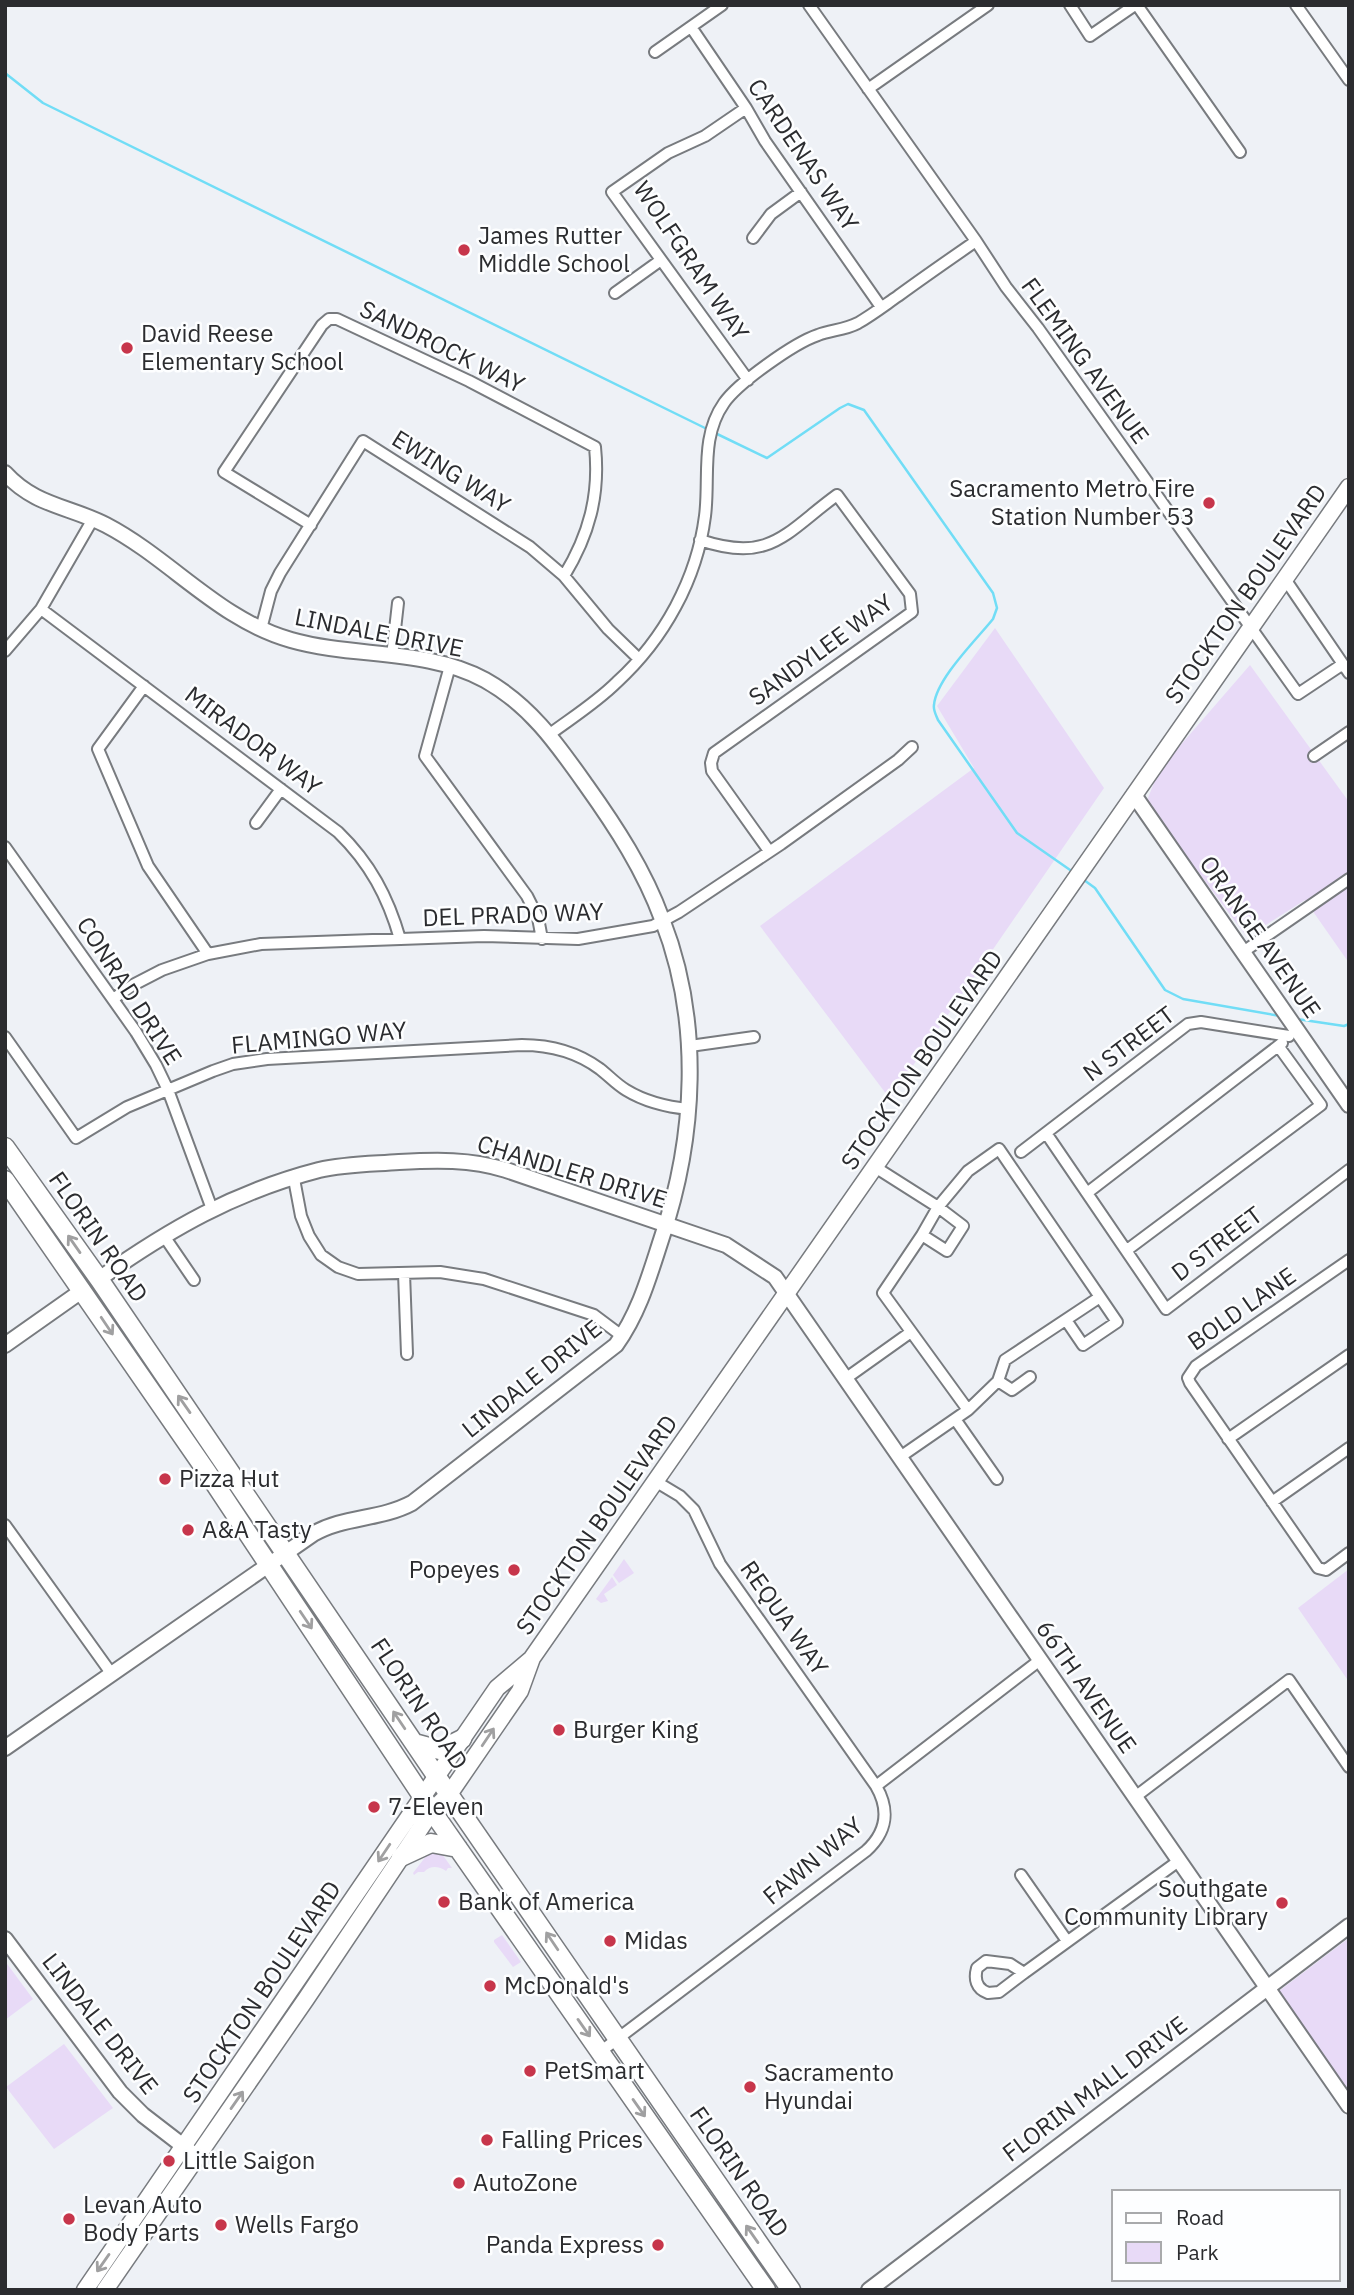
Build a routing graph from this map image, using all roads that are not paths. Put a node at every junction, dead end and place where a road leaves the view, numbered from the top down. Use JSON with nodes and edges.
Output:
{"nodes":[{"id":1,"x":722,"y":5,"type":"edge"},
{"id":2,"x":809,"y":5,"type":"edge"},
{"id":3,"x":988,"y":5,"type":"edge"},
{"id":4,"x":1070,"y":5,"type":"edge"},
{"id":5,"x":1136,"y":5,"type":"edge"},
{"id":6,"x":1296,"y":5,"type":"edge"},
{"id":7,"x":691,"y":27,"type":"junction"},
{"id":8,"x":655,"y":51,"type":"dead end"},
{"id":9,"x":1349,"y":80,"type":"edge"},
{"id":10,"x":868,"y":89,"type":"junction"},
{"id":11,"x":746,"y":108,"type":"junction"},
{"id":12,"x":1240,"y":152,"type":"dead end"},
{"id":13,"x":801,"y":192,"type":"junction"},
{"id":14,"x":752,"y":239,"type":"dead end"},
{"id":15,"x":976,"y":241,"type":"junction"},
{"id":16,"x":661,"y":260,"type":"junction"},
{"id":17,"x":615,"y":293,"type":"dead end"},
{"id":18,"x":881,"y":307,"type":"junction"},
{"id":19,"x":748,"y":380,"type":"junction"},
{"id":20,"x":5,"y":473,"type":"edge"},
{"id":21,"x":1349,"y":487,"type":"edge"},
{"id":22,"x":93,"y":519,"type":"junction"},
{"id":23,"x":311,"y":525,"type":"junction"},
{"id":24,"x":700,"y":540,"type":"junction"},
{"id":25,"x":564,"y":576,"type":"junction"},
{"id":26,"x":1285,"y":579,"type":"junction"},
{"id":27,"x":398,"y":603,"type":"dead end"},
{"id":28,"x":41,"y":608,"type":"junction"},
{"id":29,"x":261,"y":629,"type":"junction"},
{"id":30,"x":1250,"y":629,"type":"junction"},
{"id":31,"x":5,"y":650,"type":"edge"},
{"id":32,"x":392,"y":656,"type":"junction"},
{"id":33,"x":639,"y":659,"type":"junction"},
{"id":34,"x":450,"y":666,"type":"junction"},
{"id":35,"x":1346,"y":668,"type":"edge"},
{"id":36,"x":144,"y":686,"type":"junction"},
{"id":37,"x":1349,"y":732,"type":"edge"},
{"id":38,"x":550,"y":734,"type":"junction"},
{"id":39,"x":912,"y":747,"type":"dead end"},
{"id":40,"x":1314,"y":756,"type":"dead end"},
{"id":41,"x":281,"y":789,"type":"junction"},
{"id":42,"x":1134,"y":794,"type":"junction"},
{"id":43,"x":256,"y":823,"type":"dead end"},
{"id":44,"x":5,"y":847,"type":"edge"},
{"id":45,"x":769,"y":851,"type":"junction"},
{"id":46,"x":1349,"y":879,"type":"edge"},
{"id":47,"x":663,"y":922,"type":"junction"},
{"id":48,"x":400,"y":939,"type":"junction"},
{"id":49,"x":542,"y":939,"type":"junction"},
{"id":50,"x":1243,"y":952,"type":"junction"},
{"id":51,"x":208,"y":954,"type":"junction"},
{"id":52,"x":113,"y":999,"type":"junction"},
{"id":53,"x":1293,"y":1030,"type":"junction"},
{"id":54,"x":5,"y":1037,"type":"edge"},
{"id":55,"x":754,"y":1037,"type":"dead end"},
{"id":56,"x":690,"y":1046,"type":"junction"},
{"id":57,"x":1279,"y":1047,"type":"junction"},
{"id":58,"x":168,"y":1090,"type":"junction"},
{"id":59,"x":1349,"y":1105,"type":"edge"},
{"id":60,"x":689,"y":1109,"type":"junction"},
{"id":61,"x":1046,"y":1133,"type":"junction"},
{"id":62,"x":5,"y":1147,"type":"edge"},
{"id":63,"x":1021,"y":1152,"type":"dead end"},
{"id":64,"x":875,"y":1167,"type":"junction"},
{"id":65,"x":1349,"y":1170,"type":"edge"},
{"id":66,"x":294,"y":1179,"type":"junction"},
{"id":67,"x":5,"y":1180,"type":"edge"},
{"id":68,"x":1087,"y":1193,"type":"junction"},
{"id":69,"x":938,"y":1208,"type":"junction"},
{"id":70,"x":212,"y":1209,"type":"junction"},
{"id":71,"x":666,"y":1224,"type":"junction"},
{"id":72,"x":922,"y":1235,"type":"junction"},
{"id":73,"x":164,"y":1236,"type":"junction"},
{"id":74,"x":1127,"y":1251,"type":"junction"},
{"id":75,"x":1349,"y":1260,"type":"edge"},
{"id":76,"x":69,"y":1269,"type":"junction"},
{"id":77,"x":404,"y":1273,"type":"junction"},
{"id":78,"x":99,"y":1279,"type":"junction"},
{"id":79,"x":194,"y":1280,"type":"dead end"},
{"id":80,"x":83,"y":1290,"type":"junction"},
{"id":81,"x":786,"y":1293,"type":"junction"},
{"id":82,"x":1100,"y":1297,"type":"junction"},
{"id":83,"x":113,"y":1301,"type":"junction"},
{"id":84,"x":1066,"y":1320,"type":"junction"},
{"id":85,"x":911,"y":1332,"type":"junction"},
{"id":86,"x":622,"y":1336,"type":"junction"},
{"id":87,"x":5,"y":1345,"type":"edge"},
{"id":88,"x":407,"y":1354,"type":"dead end"},
{"id":89,"x":1349,"y":1355,"type":"edge"},
{"id":90,"x":1030,"y":1377,"type":"dead end"},
{"id":91,"x":845,"y":1378,"type":"junction"},
{"id":92,"x":998,"y":1381,"type":"junction"},
{"id":93,"x":968,"y":1410,"type":"junction"},
{"id":94,"x":955,"y":1419,"type":"junction"},
{"id":95,"x":1228,"y":1439,"type":"junction"},
{"id":96,"x":1349,"y":1448,"type":"edge"},
{"id":97,"x":900,"y":1457,"type":"junction"},
{"id":98,"x":997,"y":1479,"type":"dead end"},
{"id":99,"x":655,"y":1481,"type":"junction"},
{"id":100,"x":1272,"y":1502,"type":"junction"},
{"id":101,"x":5,"y":1525,"type":"edge"},
{"id":102,"x":286,"y":1552,"type":"junction"},
{"id":103,"x":1349,"y":1553,"type":"edge"},
{"id":104,"x":268,"y":1563,"type":"junction"},
{"id":105,"x":532,"y":1658,"type":"junction"},
{"id":106,"x":1040,"y":1660,"type":"junction"},
{"id":107,"x":111,"y":1673,"type":"junction"},
{"id":108,"x":462,"y":1739,"type":"junction"},
{"id":109,"x":414,"y":1743,"type":"junction"},
{"id":110,"x":5,"y":1748,"type":"edge"},
{"id":111,"x":1349,"y":1767,"type":"edge"},
{"id":112,"x":437,"y":1777,"type":"junction"},
{"id":113,"x":876,"y":1786,"type":"junction"},
{"id":114,"x":450,"y":1793,"type":"junction"},
{"id":115,"x":1135,"y":1797,"type":"junction"},
{"id":116,"x":428,"y":1804,"type":"junction"},
{"id":117,"x":458,"y":1847,"type":"junction"},
{"id":118,"x":401,"y":1857,"type":"junction"},
{"id":119,"x":1180,"y":1860,"type":"junction"},
{"id":120,"x":1021,"y":1875,"type":"dead end"},
{"id":121,"x":1349,"y":1926,"type":"edge"},
{"id":122,"x":5,"y":1939,"type":"edge"},
{"id":123,"x":1067,"y":1941,"type":"junction"},
{"id":124,"x":1024,"y":1973,"type":"dead end"},
{"id":125,"x":1266,"y":1987,"type":"junction"},
{"id":126,"x":618,"y":2038,"type":"junction"},
{"id":127,"x":600,"y":2052,"type":"junction"},
{"id":128,"x":1349,"y":2106,"type":"edge"},
{"id":129,"x":183,"y":2147,"type":"junction"},
{"id":130,"x":198,"y":2156,"type":"junction"},
{"id":131,"x":85,"y":2290,"type":"edge"},
{"id":132,"x":105,"y":2290,"type":"edge"},
{"id":133,"x":766,"y":2290,"type":"edge"},
{"id":134,"x":791,"y":2290,"type":"edge"},
{"id":135,"x":869,"y":2290,"type":"edge"}],
"edges":[{"from":1,"to":7,"type":"street"},
{"from":2,"to":10,"type":"street","name":"FLEMING AVENUE"},
{"from":3,"to":10,"type":"street"},
{"from":4,"to":5,"type":"street"},
{"from":5,"to":12,"type":"street"},
{"from":6,"to":9,"type":"street"},
{"from":7,"to":8,"type":"street"},
{"from":7,"to":11,"type":"street","name":"CARDENAS WAY"},
{"from":10,"to":15,"type":"street","name":"FLEMING AVENUE"},
{"from":11,"to":13,"type":"street","name":"CARDENAS WAY"},
{"from":11,"to":16,"type":"street","name":"WOLFGRAM WAY"},
{"from":13,"to":14,"type":"street"},
{"from":13,"to":18,"type":"street","name":"CARDENAS WAY"},
{"from":15,"to":18,"type":"street"},
{"from":15,"to":30,"type":"street","name":"FLEMING AVENUE"},
{"from":16,"to":17,"type":"street"},
{"from":16,"to":19,"type":"street","name":"WOLFGRAM WAY"},
{"from":18,"to":19,"type":"street"},
{"from":19,"to":24,"type":"street"},
{"from":20,"to":22,"type":"street","name":"LINDALE DRIVE"},
{"from":21,"to":26,"type":"main road","name":"STOCKTON BOULEVARD"},
{"from":22,"to":28,"type":"street"},
{"from":22,"to":29,"type":"street","name":"LINDALE DRIVE"},
{"from":23,"to":25,"type":"street","name":"EWING WAY"},
{"from":23,"to":25,"type":"street","name":"SANDROCK WAY"},
{"from":23,"to":29,"type":"street","name":"EWING WAY"},
{"from":24,"to":33,"type":"street"},
{"from":24,"to":45,"type":"street","name":"SANDYLEE WAY"},
{"from":25,"to":33,"type":"street","name":"EWING WAY"},
{"from":26,"to":30,"type":"main road","name":"STOCKTON BOULEVARD"},
{"from":26,"to":35,"type":"street"},
{"from":27,"to":32,"type":"street"},
{"from":28,"to":31,"type":"street"},
{"from":28,"to":36,"type":"street","name":"MIRADOR WAY"},
{"from":29,"to":32,"type":"street","name":"LINDALE DRIVE"},
{"from":30,"to":35,"type":"street","name":"FLEMING AVENUE"},
{"from":30,"to":42,"type":"main road","name":"STOCKTON BOULEVARD"},
{"from":32,"to":34,"type":"street","name":"LINDALE DRIVE"},
{"from":33,"to":38,"type":"street"},
{"from":34,"to":38,"type":"street","name":"LINDALE DRIVE"},
{"from":34,"to":49,"type":"street"},
{"from":36,"to":41,"type":"street","name":"MIRADOR WAY"},
{"from":36,"to":51,"type":"street"},
{"from":37,"to":40,"type":"street"},
{"from":38,"to":47,"type":"street","name":"LINDALE DRIVE"},
{"from":39,"to":45,"type":"street","name":"DEL PRADO WAY"},
{"from":41,"to":43,"type":"street"},
{"from":41,"to":48,"type":"street","name":"MIRADOR WAY"},
{"from":42,"to":50,"type":"street","name":"ORANGE AVENUE"},
{"from":42,"to":64,"type":"main road","name":"STOCKTON BOULEVARD"},
{"from":44,"to":52,"type":"street","name":"CONRAD DRIVE"},
{"from":45,"to":47,"type":"street","name":"DEL PRADO WAY"},
{"from":46,"to":50,"type":"street"},
{"from":47,"to":49,"type":"street","name":"DEL PRADO WAY"},
{"from":47,"to":56,"type":"street","name":"LINDALE DRIVE"},
{"from":48,"to":49,"type":"street","name":"DEL PRADO WAY"},
{"from":48,"to":51,"type":"street","name":"DEL PRADO WAY"},
{"from":50,"to":53,"type":"street","name":"ORANGE AVENUE"},
{"from":51,"to":52,"type":"street","name":"DEL PRADO WAY"},
{"from":52,"to":58,"type":"street","name":"CONRAD DRIVE"},
{"from":53,"to":57,"type":"street"},
{"from":53,"to":59,"type":"street","name":"ORANGE AVENUE"},
{"from":53,"to":61,"type":"street","name":"N STREET"},
{"from":54,"to":58,"type":"street","name":"FLAMINGO WAY"},
{"from":55,"to":56,"type":"street"},
{"from":56,"to":60,"type":"street","name":"LINDALE DRIVE"},
{"from":57,"to":68,"type":"street"},
{"from":57,"to":74,"type":"street"},
{"from":58,"to":60,"type":"street","name":"FLAMINGO WAY"},
{"from":58,"to":70,"type":"street","name":"CONRAD DRIVE"},
{"from":60,"to":71,"type":"street","name":"LINDALE DRIVE"},
{"from":61,"to":63,"type":"street","name":"N STREET"},
{"from":61,"to":68,"type":"street"},
{"from":78,"to":62,"type":"main road","name":"FLORIN ROAD","one_way":true},
{"from":64,"to":69,"type":"street"},
{"from":64,"to":81,"type":"main road","name":"STOCKTON BOULEVARD"},
{"from":65,"to":74,"type":"street","name":"D STREET"},
{"from":66,"to":70,"type":"street","name":"CHANDLER DRIVE"},
{"from":66,"to":71,"type":"street","name":"CHANDLER DRIVE"},
{"from":66,"to":77,"type":"street"},
{"from":67,"to":76,"type":"main road","name":"FLORIN ROAD"},
{"from":68,"to":74,"type":"street"},
{"from":69,"to":72,"type":"street"},
{"from":69,"to":72,"type":"street"},
{"from":69,"to":82,"type":"street"},
{"from":70,"to":73,"type":"street","name":"CHANDLER DRIVE"},
{"from":71,"to":81,"type":"street","name":"CHANDLER DRIVE"},
{"from":71,"to":86,"type":"street","name":"LINDALE DRIVE"},
{"from":72,"to":85,"type":"street"},
{"from":73,"to":78,"type":"street","name":"CHANDLER DRIVE"},
{"from":73,"to":79,"type":"street"},
{"from":75,"to":95,"type":"street","name":"BOLD LANE"},
{"from":76,"to":78,"type":"main road"},
{"from":76,"to":80,"type":"main road","name":"FLORIN ROAD"},
{"from":77,"to":86,"type":"street"},
{"from":77,"to":88,"type":"street"},
{"from":78,"to":83,"type":"main road","name":"FLORIN ROAD"},
{"from":80,"to":83,"type":"main road"},
{"from":80,"to":87,"type":"street"},
{"from":80,"to":104,"type":"main road","name":"FLORIN ROAD","one_way":true},
{"from":81,"to":91,"type":"street","name":"66TH AVENUE"},
{"from":81,"to":99,"type":"main road","name":"STOCKTON BOULEVARD"},
{"from":82,"to":84,"type":"street"},
{"from":82,"to":84,"type":"street"},
{"from":102,"to":83,"type":"main road","name":"FLORIN ROAD","one_way":true},
{"from":84,"to":92,"type":"street"},
{"from":85,"to":91,"type":"street"},
{"from":85,"to":93,"type":"street"},
{"from":86,"to":102,"type":"street","name":"LINDALE DRIVE"},
{"from":89,"to":95,"type":"street"},
{"from":90,"to":92,"type":"street"},
{"from":91,"to":97,"type":"street","name":"66TH AVENUE"},
{"from":92,"to":93,"type":"street"},
{"from":93,"to":94,"type":"street"},
{"from":94,"to":97,"type":"street"},
{"from":94,"to":98,"type":"street"},
{"from":95,"to":100,"type":"street"},
{"from":96,"to":100,"type":"street"},
{"from":97,"to":106,"type":"street","name":"66TH AVENUE"},
{"from":99,"to":105,"type":"main road","name":"STOCKTON BOULEVARD"},
{"from":99,"to":113,"type":"street","name":"REQUA WAY"},
{"from":100,"to":103,"type":"street"},
{"from":101,"to":107,"type":"street"},
{"from":102,"to":104,"type":"street","name":"LINDALE DRIVE"},
{"from":109,"to":102,"type":"main road","name":"FLORIN ROAD","one_way":true},
{"from":104,"to":107,"type":"street","name":"LINDALE DRIVE"},
{"from":104,"to":116,"type":"main road","name":"FLORIN ROAD","one_way":true},
{"from":105,"to":108,"type":"main road","name":"STOCKTON BOULEVARD"},
{"from":114,"to":105,"type":"main road","name":"STOCKTON BOULEVARD","one_way":true},
{"from":106,"to":113,"type":"street","name":"FAWN WAY"},
{"from":106,"to":115,"type":"street","name":"66TH AVENUE"},
{"from":107,"to":110,"type":"street","name":"LINDALE DRIVE"},
{"from":108,"to":109,"type":"main road"},
{"from":108,"to":112,"type":"main road","name":"STOCKTON BOULEVARD"},
{"from":109,"to":112,"type":"main road","name":"FLORIN ROAD"},
{"from":111,"to":115,"type":"street"},
{"from":112,"to":114,"type":"main road","name":"FLORIN ROAD"},
{"from":112,"to":116,"type":"main road","name":"STOCKTON BOULEVARD"},
{"from":113,"to":126,"type":"street","name":"FAWN WAY"},
{"from":114,"to":116,"type":"main road","name":"STOCKTON BOULEVARD"},
{"from":126,"to":114,"type":"main road","name":"FLORIN ROAD","one_way":true},
{"from":115,"to":119,"type":"street","name":"66TH AVENUE"},
{"from":116,"to":117,"type":"main road","name":"FLORIN ROAD"},
{"from":116,"to":118,"type":"main road","name":"STOCKTON BOULEVARD"},
{"from":116,"to":129,"type":"main road","name":"STOCKTON BOULEVARD","one_way":true},
{"from":117,"to":118,"type":"main road"},
{"from":117,"to":127,"type":"main road","name":"FLORIN ROAD","one_way":true},
{"from":130,"to":118,"type":"main road","name":"STOCKTON BOULEVARD","one_way":true},
{"from":119,"to":123,"type":"street"},
{"from":119,"to":125,"type":"street","name":"66TH AVENUE"},
{"from":120,"to":123,"type":"street"},
{"from":121,"to":125,"type":"street","name":"FLORIN MALL DRIVE"},
{"from":122,"to":129,"type":"street","name":"LINDALE DRIVE"},
{"from":123,"to":124,"type":"street"},
{"from":125,"to":128,"type":"street","name":"66TH AVENUE"},
{"from":125,"to":135,"type":"street","name":"FLORIN MALL DRIVE"},
{"from":126,"to":127,"type":"street","name":"FAWN WAY"},
{"from":134,"to":126,"type":"main road","name":"FLORIN ROAD","one_way":true},
{"from":127,"to":133,"type":"main road","name":"FLORIN ROAD","one_way":true},
{"from":129,"to":130,"type":"street","name":"LINDALE DRIVE"},
{"from":129,"to":131,"type":"main road","name":"STOCKTON BOULEVARD","one_way":true},
{"from":130,"to":132,"type":"main road","name":"STOCKTON BOULEVARD"}]}
